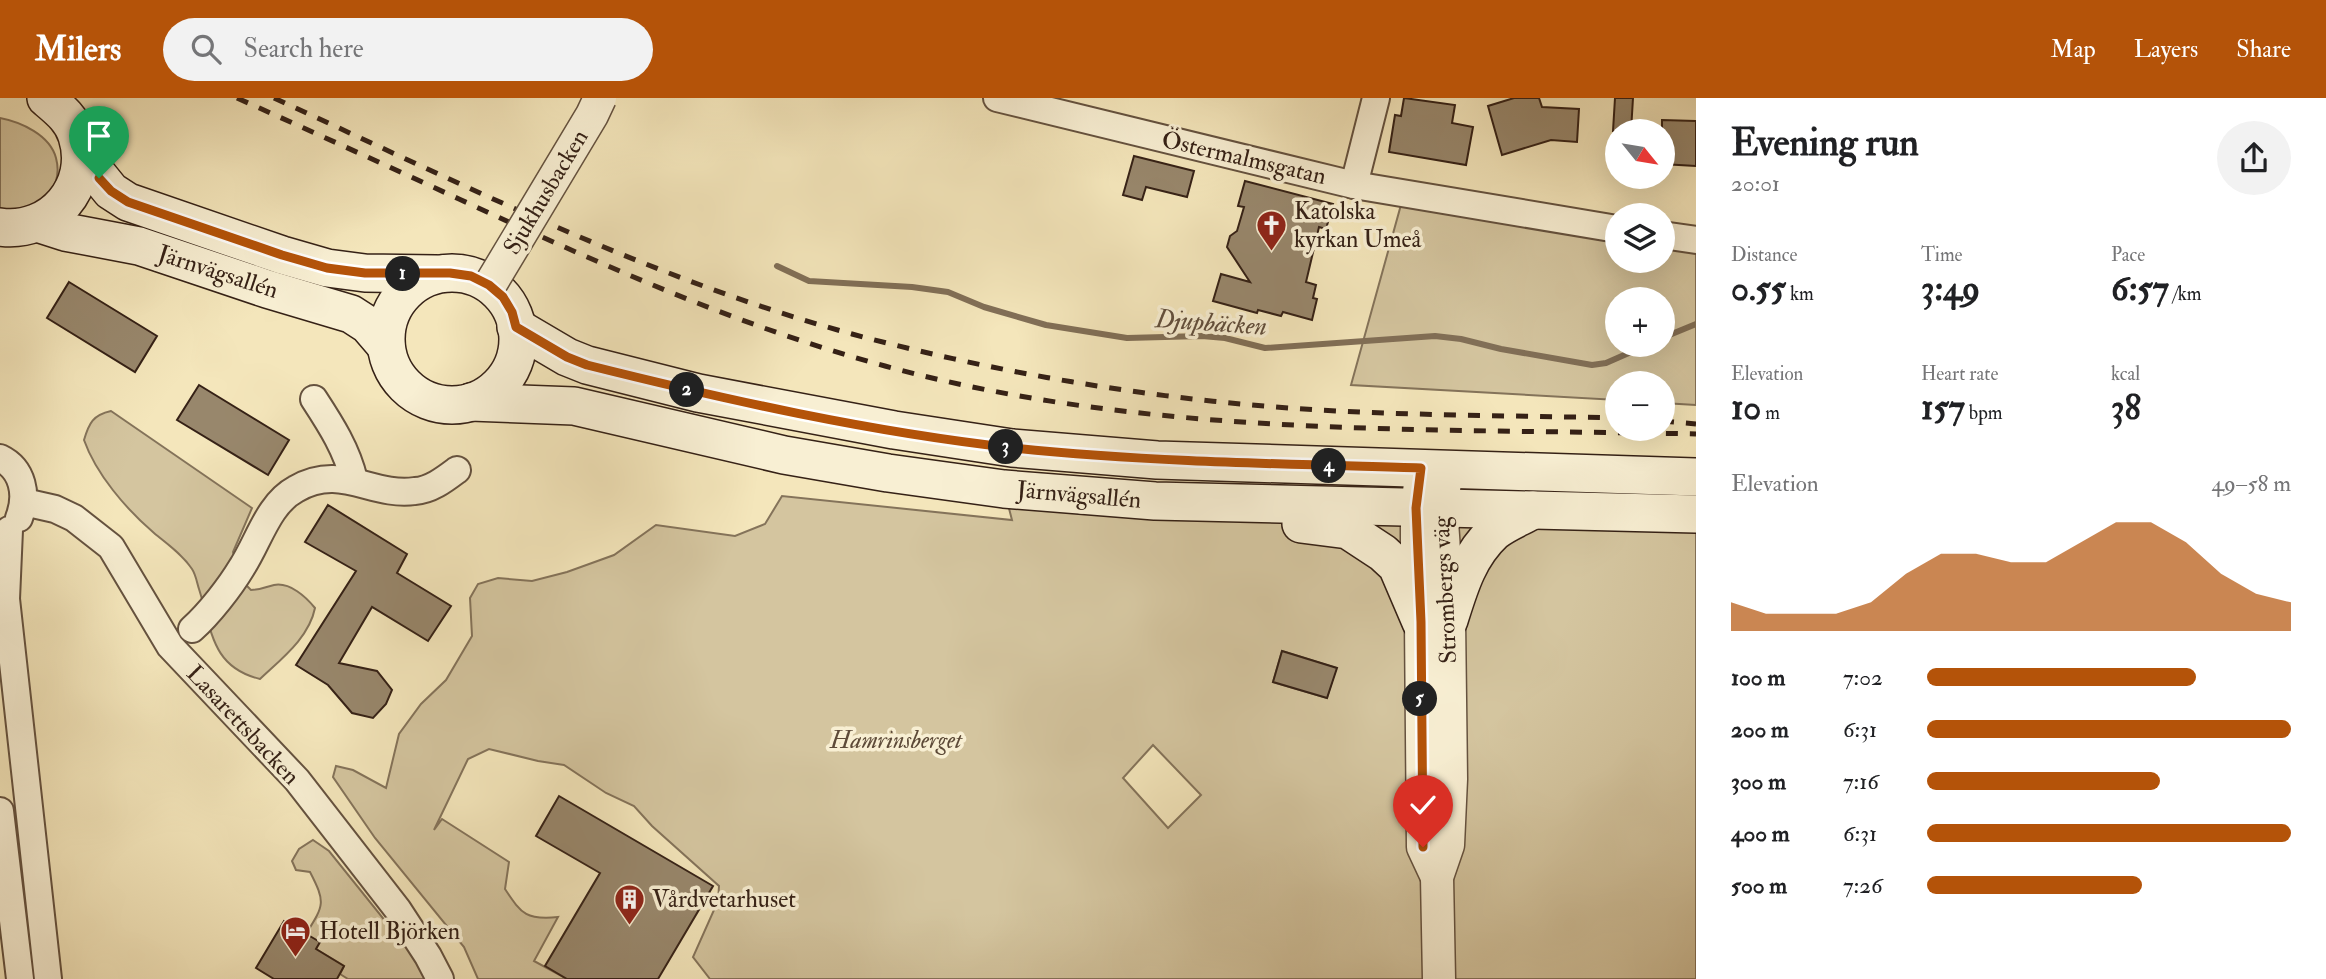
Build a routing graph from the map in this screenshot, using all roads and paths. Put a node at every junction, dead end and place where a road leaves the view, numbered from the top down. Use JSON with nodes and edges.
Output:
{"nodes":[{"id":1,"x":47,"y":98,"type":"edge"},
{"id":2,"x":600,"y":98,"type":"edge"},
{"id":3,"x":998,"y":98,"type":"edge"},
{"id":4,"x":1376,"y":98,"type":"edge"},
{"id":5,"x":81,"y":154,"type":"junction"},
{"id":6,"x":1354,"y":185,"type":"junction"},
{"id":7,"x":1605,"y":227,"type":"edge"},
{"id":8,"x":12,"y":229,"type":"edge"},
{"id":9,"x":1675,"y":237,"type":"edge"},
{"id":10,"x":1696,"y":240,"type":"edge"},
{"id":11,"x":441,"y":274,"type":"junction"},
{"id":12,"x":489,"y":285,"type":"junction"},
{"id":13,"x":516,"y":327,"type":"junction"},
{"id":14,"x":386,"y":346,"type":"junction"},
{"id":15,"x":314,"y":399,"type":"dead end"},
{"id":16,"x":471,"y":402,"type":"junction"},
{"id":17,"x":0,"y":458,"type":"edge"},
{"id":18,"x":1434,"y":469,"type":"junction"},
{"id":19,"x":457,"y":470,"type":"dead end"},
{"id":20,"x":1696,"y":477,"type":"edge"},
{"id":21,"x":354,"y":480,"type":"junction"},
{"id":22,"x":1155,"y":501,"type":"junction"},
{"id":23,"x":24,"y":502,"type":"junction"},
{"id":24,"x":1429,"y":508,"type":"junction"},
{"id":25,"x":1534,"y":510,"type":"junction"},
{"id":26,"x":1696,"y":514,"type":"edge"},
{"id":27,"x":5,"y":533,"type":"edge"},
{"id":28,"x":1435,"y":621,"type":"junction"},
{"id":29,"x":192,"y":629,"type":"dead end"},
{"id":30,"x":0,"y":811,"type":"edge"},
{"id":31,"x":20,"y":979,"type":"edge"},
{"id":32,"x":48,"y":979,"type":"edge"},
{"id":33,"x":440,"y":979,"type":"edge"},
{"id":34,"x":1439,"y":979,"type":"edge"}],
"edges":[{"from":1,"to":5,"type":"main road"},
{"from":2,"to":12,"type":"street","name":"Sjukhusbacken","bridge":true},
{"from":3,"to":6,"type":"street","name":"Östermalmsgatan"},
{"from":4,"to":6,"type":"street"},
{"from":5,"to":8,"type":"main road"},
{"from":5,"to":11,"type":"main road","name":"Järnvägsallén"},
{"from":6,"to":7,"type":"street","name":"Östermalmsgatan"},
{"from":8,"to":14,"type":"main road","name":"Järnvägsallén"},
{"from":9,"to":10,"type":"street"},
{"from":11,"to":12,"type":"main road"},
{"from":11,"to":14,"type":"main road"},
{"from":12,"to":13,"type":"main road"},
{"from":13,"to":16,"type":"main road"},
{"from":13,"to":18,"type":"main road","name":"Järnvägsallén"},
{"from":14,"to":16,"type":"main road"},
{"from":15,"to":21,"type":"street"},
{"from":16,"to":22,"type":"main road","name":"Järnvägsallén"},
{"from":17,"to":23,"type":"street"},
{"from":18,"to":20,"type":"main road","name":"Järnvägsallén"},
{"from":18,"to":24,"type":"street","name":"Strombergs väg"},
{"from":19,"to":21,"type":"street"},
{"from":21,"to":29,"type":"street"},
{"from":22,"to":24,"type":"main road","name":"Järnvägsallén"},
{"from":22,"to":28,"type":"main road"},
{"from":23,"to":27,"type":"street"},
{"from":23,"to":33,"type":"street","name":"Lasarettsbacken"},
{"from":24,"to":25,"type":"main road","name":"Järnvägsallén"},
{"from":24,"to":28,"type":"street","name":"Strombergs väg"},
{"from":25,"to":26,"type":"main road","name":"Järnvägsallén"},
{"from":25,"to":28,"type":"main road"},
{"from":27,"to":32,"type":"street"},
{"from":28,"to":34,"type":"street","name":"Strombergs väg"},
{"from":30,"to":31,"type":"street"}]}
